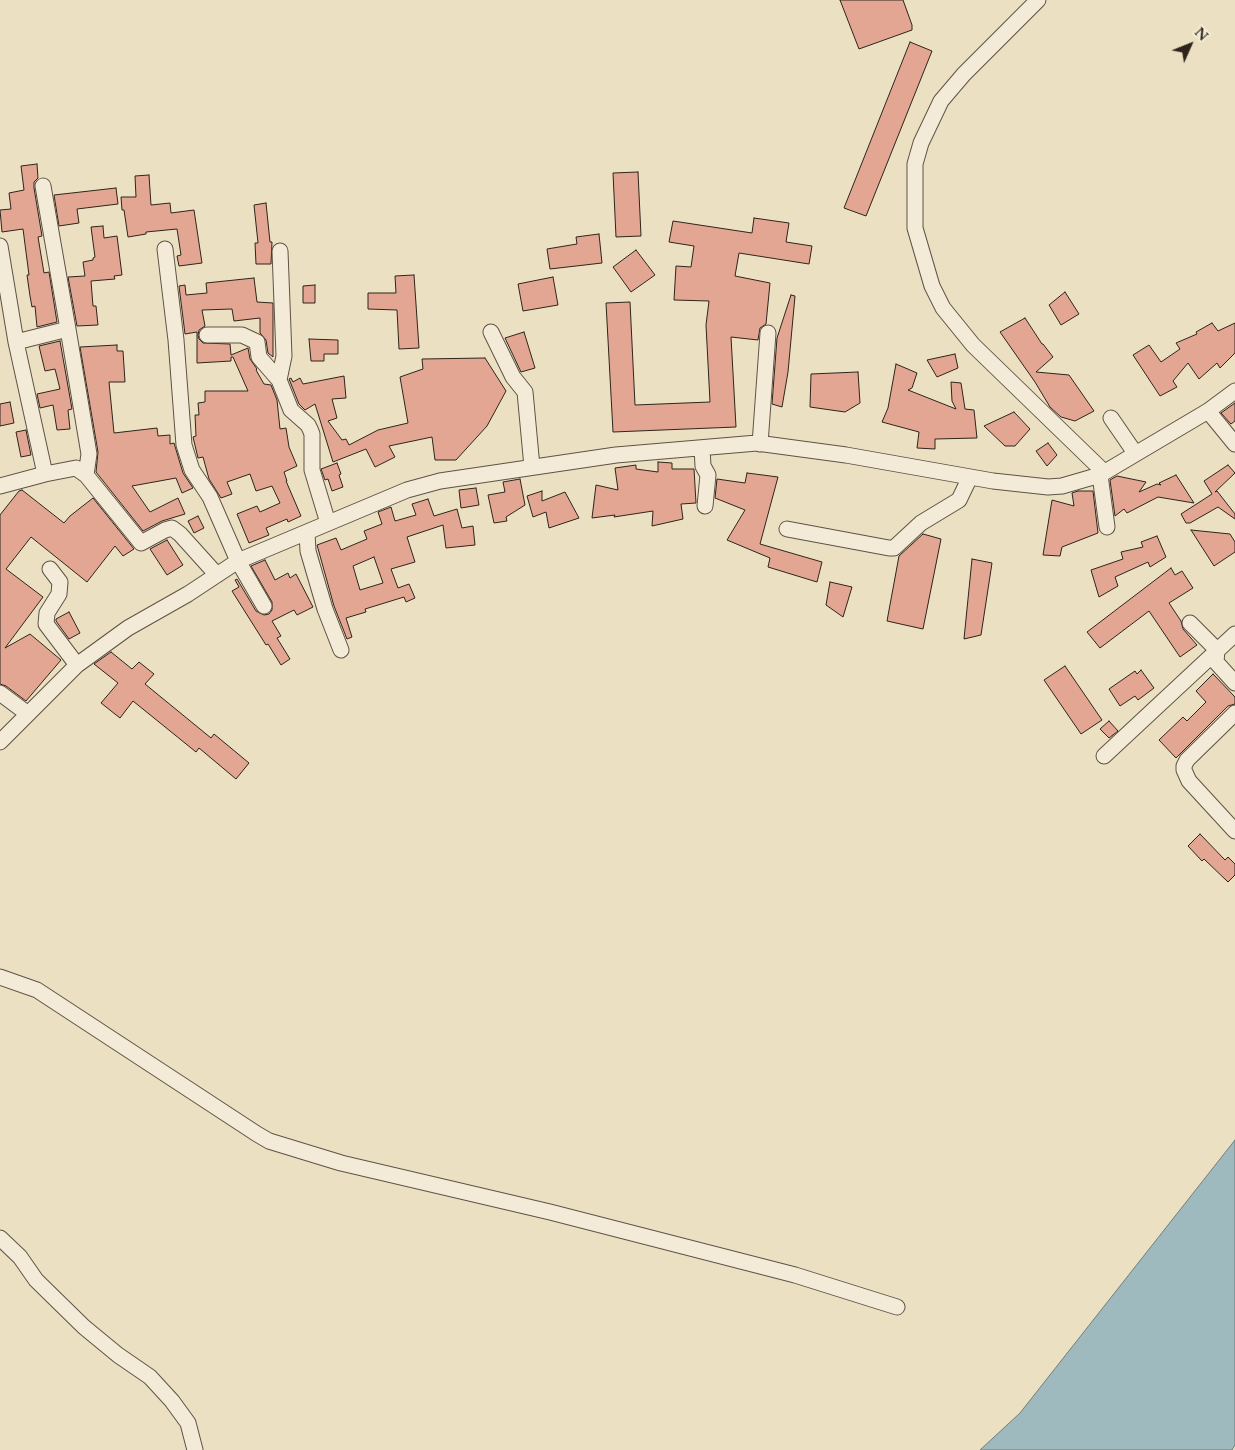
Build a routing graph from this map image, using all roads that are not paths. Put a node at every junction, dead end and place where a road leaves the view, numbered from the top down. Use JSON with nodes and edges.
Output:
{"nodes":[{"id":1,"x":1038,"y":0,"type":"edge"},
{"id":2,"x":43,"y":186,"type":"dead end"},
{"id":3,"x":0,"y":246,"type":"edge"},
{"id":4,"x":165,"y":249,"type":"dead end"},
{"id":5,"x":280,"y":251,"type":"dead end"},
{"id":6,"x":68,"y":329,"type":"junction"},
{"id":7,"x":491,"y":332,"type":"dead end"},
{"id":8,"x":768,"y":333,"type":"dead end"},
{"id":9,"x":207,"y":335,"type":"dead end"},
{"id":10,"x":16,"y":342,"type":"junction"},
{"id":11,"x":279,"y":380,"type":"junction"},
{"id":12,"x":1235,"y":391,"type":"edge"},
{"id":13,"x":1208,"y":411,"type":"junction"},
{"id":14,"x":1111,"y":418,"type":"dead end"},
{"id":15,"x":760,"y":444,"type":"junction"},
{"id":16,"x":1235,"y":444,"type":"edge"},
{"id":17,"x":702,"y":448,"type":"junction"},
{"id":18,"x":1135,"y":453,"type":"junction"},
{"id":19,"x":532,"y":467,"type":"junction"},
{"id":20,"x":45,"y":474,"type":"junction"},
{"id":21,"x":1102,"y":474,"type":"junction"},
{"id":22,"x":86,"y":475,"type":"junction"},
{"id":23,"x":970,"y":477,"type":"junction"},
{"id":24,"x":0,"y":486,"type":"edge"},
{"id":25,"x":705,"y":506,"type":"dead end"},
{"id":26,"x":328,"y":522,"type":"junction"},
{"id":27,"x":1107,"y":527,"type":"dead end"},
{"id":28,"x":787,"y":529,"type":"dead end"},
{"id":29,"x":307,"y":533,"type":"junction"},
{"id":30,"x":238,"y":561,"type":"junction"},
{"id":31,"x":50,"y":569,"type":"dead end"},
{"id":32,"x":217,"y":574,"type":"junction"},
{"id":33,"x":264,"y":606,"type":"dead end"},
{"id":34,"x":1190,"y":623,"type":"dead end"},
{"id":35,"x":1235,"y":634,"type":"edge"},
{"id":36,"x":341,"y":650,"type":"dead end"},
{"id":37,"x":1217,"y":650,"type":"junction"},
{"id":38,"x":77,"y":665,"type":"junction"},
{"id":39,"x":1235,"y":683,"type":"edge"},
{"id":40,"x":0,"y":693,"type":"edge"},
{"id":41,"x":28,"y":714,"type":"junction"},
{"id":42,"x":1235,"y":714,"type":"edge"},
{"id":43,"x":0,"y":742,"type":"edge"},
{"id":44,"x":1104,"y":756,"type":"dead end"},
{"id":45,"x":1235,"y":831,"type":"edge"},
{"id":46,"x":0,"y":977,"type":"edge"},
{"id":47,"x":0,"y":1238,"type":"edge"},
{"id":48,"x":897,"y":1307,"type":"dead end"},
{"id":49,"x":195,"y":1450,"type":"edge"}],
"edges":[{"from":1,"to":21,"type":"street"},
{"from":2,"to":6,"type":"street"},
{"from":3,"to":10,"type":"street"},
{"from":4,"to":30,"type":"street"},
{"from":5,"to":11,"type":"street"},
{"from":6,"to":10,"type":"street"},
{"from":6,"to":22,"type":"street"},
{"from":7,"to":19,"type":"street"},
{"from":8,"to":15,"type":"street"},
{"from":9,"to":11,"type":"street"},
{"from":10,"to":20,"type":"street"},
{"from":11,"to":26,"type":"street"},
{"from":12,"to":13,"type":"street"},
{"from":13,"to":16,"type":"street"},
{"from":13,"to":18,"type":"street"},
{"from":14,"to":18,"type":"street"},
{"from":15,"to":17,"type":"street"},
{"from":15,"to":23,"type":"street"},
{"from":17,"to":19,"type":"street"},
{"from":17,"to":25,"type":"street"},
{"from":18,"to":21,"type":"street"},
{"from":19,"to":26,"type":"street"},
{"from":20,"to":22,"type":"street"},
{"from":20,"to":24,"type":"street"},
{"from":21,"to":23,"type":"street"},
{"from":21,"to":27,"type":"street"},
{"from":22,"to":32,"type":"street"},
{"from":23,"to":28,"type":"street"},
{"from":26,"to":29,"type":"street"},
{"from":29,"to":30,"type":"street"},
{"from":29,"to":36,"type":"street"},
{"from":30,"to":32,"type":"street"},
{"from":30,"to":33,"type":"street"},
{"from":31,"to":38,"type":"street"},
{"from":32,"to":38,"type":"street"},
{"from":34,"to":37,"type":"street"},
{"from":35,"to":37,"type":"street"},
{"from":37,"to":39,"type":"street"},
{"from":37,"to":44,"type":"street"},
{"from":38,"to":41,"type":"street"},
{"from":40,"to":41,"type":"street"},
{"from":41,"to":43,"type":"street"},
{"from":42,"to":45,"type":"street"},
{"from":46,"to":48,"type":"street"},
{"from":47,"to":49,"type":"street"}]}
